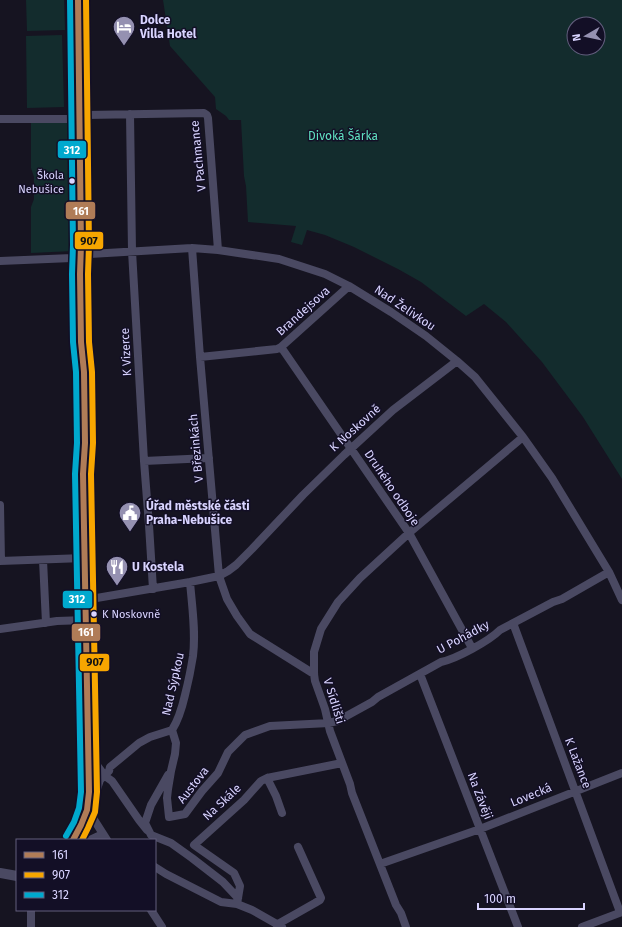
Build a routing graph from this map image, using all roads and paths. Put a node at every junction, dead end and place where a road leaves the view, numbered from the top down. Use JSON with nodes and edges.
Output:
{"nodes":[{"id":1,"x":78,"y":0,"type":"edge"},
{"id":2,"x":130,"y":114,"type":"junction"},
{"id":3,"x":79,"y":116,"type":"junction"},
{"id":4,"x":0,"y":119,"type":"edge"},
{"id":5,"x":192,"y":248,"type":"junction"},
{"id":6,"x":218,"y":250,"type":"junction"},
{"id":7,"x":132,"y":251,"type":"junction"},
{"id":8,"x":80,"y":256,"type":"junction"},
{"id":9,"x":0,"y":261,"type":"edge"},
{"id":10,"x":349,"y":286,"type":"junction"},
{"id":11,"x":281,"y":347,"type":"junction"},
{"id":12,"x":200,"y":357,"type":"junction"},
{"id":13,"x":458,"y":361,"type":"junction"},
{"id":14,"x":523,"y":438,"type":"junction"},
{"id":15,"x":351,"y":448,"type":"junction"},
{"id":16,"x":209,"y":458,"type":"junction"},
{"id":17,"x":144,"y":461,"type":"junction"},
{"id":18,"x":0,"y":505,"type":"edge"},
{"id":19,"x":409,"y":533,"type":"junction"},
{"id":20,"x":84,"y":558,"type":"junction"},
{"id":21,"x":43,"y":560,"type":"junction"},
{"id":22,"x":0,"y":561,"type":"edge"},
{"id":23,"x":609,"y":572,"type":"junction"},
{"id":24,"x":219,"y":576,"type":"junction"},
{"id":25,"x":190,"y":582,"type":"junction"},
{"id":26,"x":153,"y":589,"type":"junction"},
{"id":27,"x":85,"y":600,"type":"junction"},
{"id":28,"x":622,"y":600,"type":"edge"},
{"id":29,"x":86,"y":620,"type":"junction"},
{"id":30,"x":46,"y":623,"type":"junction"},
{"id":31,"x":513,"y":623,"type":"junction"},
{"id":32,"x":0,"y":630,"type":"edge"},
{"id":33,"x":472,"y":648,"type":"junction"},
{"id":34,"x":314,"y":674,"type":"junction"},
{"id":35,"x":420,"y":674,"type":"junction"},
{"id":36,"x":328,"y":722,"type":"junction"},
{"id":37,"x":172,"y":730,"type":"junction"},
{"id":38,"x":88,"y":757,"type":"junction"},
{"id":39,"x":342,"y":763,"type":"junction"},
{"id":40,"x":171,"y":771,"type":"junction"},
{"id":41,"x":622,"y":773,"type":"edge"},
{"id":42,"x":105,"y":776,"type":"junction"},
{"id":43,"x":267,"y":778,"type":"junction"},
{"id":44,"x":576,"y":790,"type":"junction"},
{"id":45,"x":87,"y":810,"type":"junction"},
{"id":46,"x":282,"y":813,"type":"dead end"},
{"id":47,"x":480,"y":828,"type":"junction"},
{"id":48,"x":151,"y":835,"type":"junction"},
{"id":49,"x":105,"y":837,"type":"edge"},
{"id":50,"x":73,"y":839,"type":"edge"},
{"id":51,"x":95,"y":839,"type":"edge"},
{"id":52,"x":298,"y":847,"type":"dead end"},
{"id":53,"x":380,"y":864,"type":"junction"},
{"id":54,"x":156,"y":868,"type":"edge"},
{"id":55,"x":0,"y":873,"type":"edge"},
{"id":56,"x":16,"y":876,"type":"edge"},
{"id":57,"x":237,"y":901,"type":"junction"},
{"id":58,"x":31,"y":911,"type":"edge"},
{"id":59,"x":152,"y":911,"type":"edge"},
{"id":60,"x":621,"y":912,"type":"edge"},
{"id":61,"x":279,"y":926,"type":"edge"},
{"id":62,"x":31,"y":927,"type":"edge"},
{"id":63,"x":162,"y":927,"type":"edge"},
{"id":64,"x":406,"y":927,"type":"edge"},
{"id":65,"x":518,"y":927,"type":"edge"},
{"id":66,"x":582,"y":927,"type":"edge"}],
"edges":[{"from":1,"to":3,"type":"street"},
{"from":2,"to":3,"type":"street","name":"V Pachmance"},
{"from":2,"to":6,"type":"street","name":"V Pachmance"},
{"from":2,"to":7,"type":"street","name":"K Vizerce"},
{"from":3,"to":4,"type":"street","name":"V Pachmance"},
{"from":3,"to":8,"type":"street"},
{"from":5,"to":6,"type":"street","name":"Nad Želivkou"},
{"from":5,"to":7,"type":"street","name":"Nad Želivkou"},
{"from":5,"to":12,"type":"street","name":"V Březinkách"},
{"from":6,"to":10,"type":"street","name":"Nad Želivkou"},
{"from":7,"to":8,"type":"street","name":"Nad Želivkou"},
{"from":7,"to":17,"type":"street","name":"K Vizerce"},
{"from":8,"to":9,"type":"street","name":"Nad Želivkou"},
{"from":8,"to":20,"type":"street"},
{"from":10,"to":11,"type":"street","name":"Brandejsova"},
{"from":10,"to":13,"type":"street","name":"Nad Želivkou"},
{"from":11,"to":12,"type":"street","name":"Brandejsova"},
{"from":11,"to":15,"type":"street","name":"Druhého odboje"},
{"from":12,"to":16,"type":"street","name":"V Březinkách"},
{"from":13,"to":14,"type":"street","name":"Nad Želivkou"},
{"from":13,"to":15,"type":"street","name":"K Noskovně"},
{"from":14,"to":19,"type":"street","name":"V Sídlišti"},
{"from":14,"to":23,"type":"street","name":"Nad Želivkou"},
{"from":15,"to":19,"type":"street","name":"Druhého odboje"},
{"from":15,"to":24,"type":"street","name":"K Noskovně"},
{"from":16,"to":17,"type":"street"},
{"from":16,"to":24,"type":"street","name":"V Březinkách"},
{"from":17,"to":26,"type":"street","name":"K Vizerce"},
{"from":18,"to":22,"type":"street"},
{"from":19,"to":33,"type":"street","name":"Druhého odboje"},
{"from":19,"to":34,"type":"street","name":"V Sídlišti"},
{"from":20,"to":21,"type":"street"},
{"from":20,"to":27,"type":"street"},
{"from":21,"to":22,"type":"street"},
{"from":21,"to":30,"type":"street"},
{"from":23,"to":28,"type":"street","name":"Nad Želivkou"},
{"from":23,"to":31,"type":"street","name":"U Pohádky"},
{"from":24,"to":25,"type":"street","name":"K Noskovně"},
{"from":24,"to":34,"type":"street","name":"V Březinkách"},
{"from":25,"to":26,"type":"street","name":"K Noskovně"},
{"from":25,"to":37,"type":"street","name":"Nad Sýpkou"},
{"from":26,"to":27,"type":"street","name":"K Noskovně"},
{"from":27,"to":29,"type":"street"},
{"from":29,"to":30,"type":"street"},
{"from":29,"to":38,"type":"street"},
{"from":30,"to":32,"type":"street"},
{"from":31,"to":33,"type":"street","name":"U Pohádky"},
{"from":31,"to":44,"type":"street","name":"K Lažance"},
{"from":33,"to":35,"type":"street","name":"U Pohádky"},
{"from":34,"to":36,"type":"street","name":"V Sídlišti"},
{"from":35,"to":36,"type":"street","name":"U Pohádky"},
{"from":35,"to":47,"type":"street","name":"Na Závěji"},
{"from":36,"to":39,"type":"street","name":"V Sídlišti"},
{"from":36,"to":40,"type":"street","name":"Austova"},
{"from":37,"to":40,"type":"street","name":"Austova"},
{"from":37,"to":42,"type":"street","name":"Nad Sýpkou"},
{"from":38,"to":42,"type":"street"},
{"from":38,"to":45,"type":"street"},
{"from":39,"to":43,"type":"street","name":"Na Skále"},
{"from":39,"to":53,"type":"street","name":"V Sídlišti"},
{"from":40,"to":48,"type":"street"},
{"from":41,"to":44,"type":"street","name":"Lovecká"},
{"from":42,"to":45,"type":"street","name":"Nad Sýpkou"},
{"from":42,"to":48,"type":"street"},
{"from":43,"to":46,"type":"street"},
{"from":43,"to":57,"type":"street","name":"Na Skále"},
{"from":44,"to":47,"type":"street","name":"Lovecká"},
{"from":44,"to":60,"type":"street","name":"K Lažance"},
{"from":45,"to":49,"type":"street"},
{"from":45,"to":50,"type":"street"},
{"from":47,"to":53,"type":"street","name":"Lovecká"},
{"from":47,"to":65,"type":"street","name":"Na Závěji"},
{"from":48,"to":57,"type":"street"},
{"from":49,"to":51,"type":"street"},
{"from":52,"to":61,"type":"street"},
{"from":53,"to":64,"type":"street","name":"V Sídlišti"},
{"from":54,"to":57,"type":"street"},
{"from":55,"to":56,"type":"street"},
{"from":57,"to":61,"type":"street"},
{"from":58,"to":62,"type":"street"},
{"from":59,"to":63,"type":"street"},
{"from":60,"to":66,"type":"street"}]}
